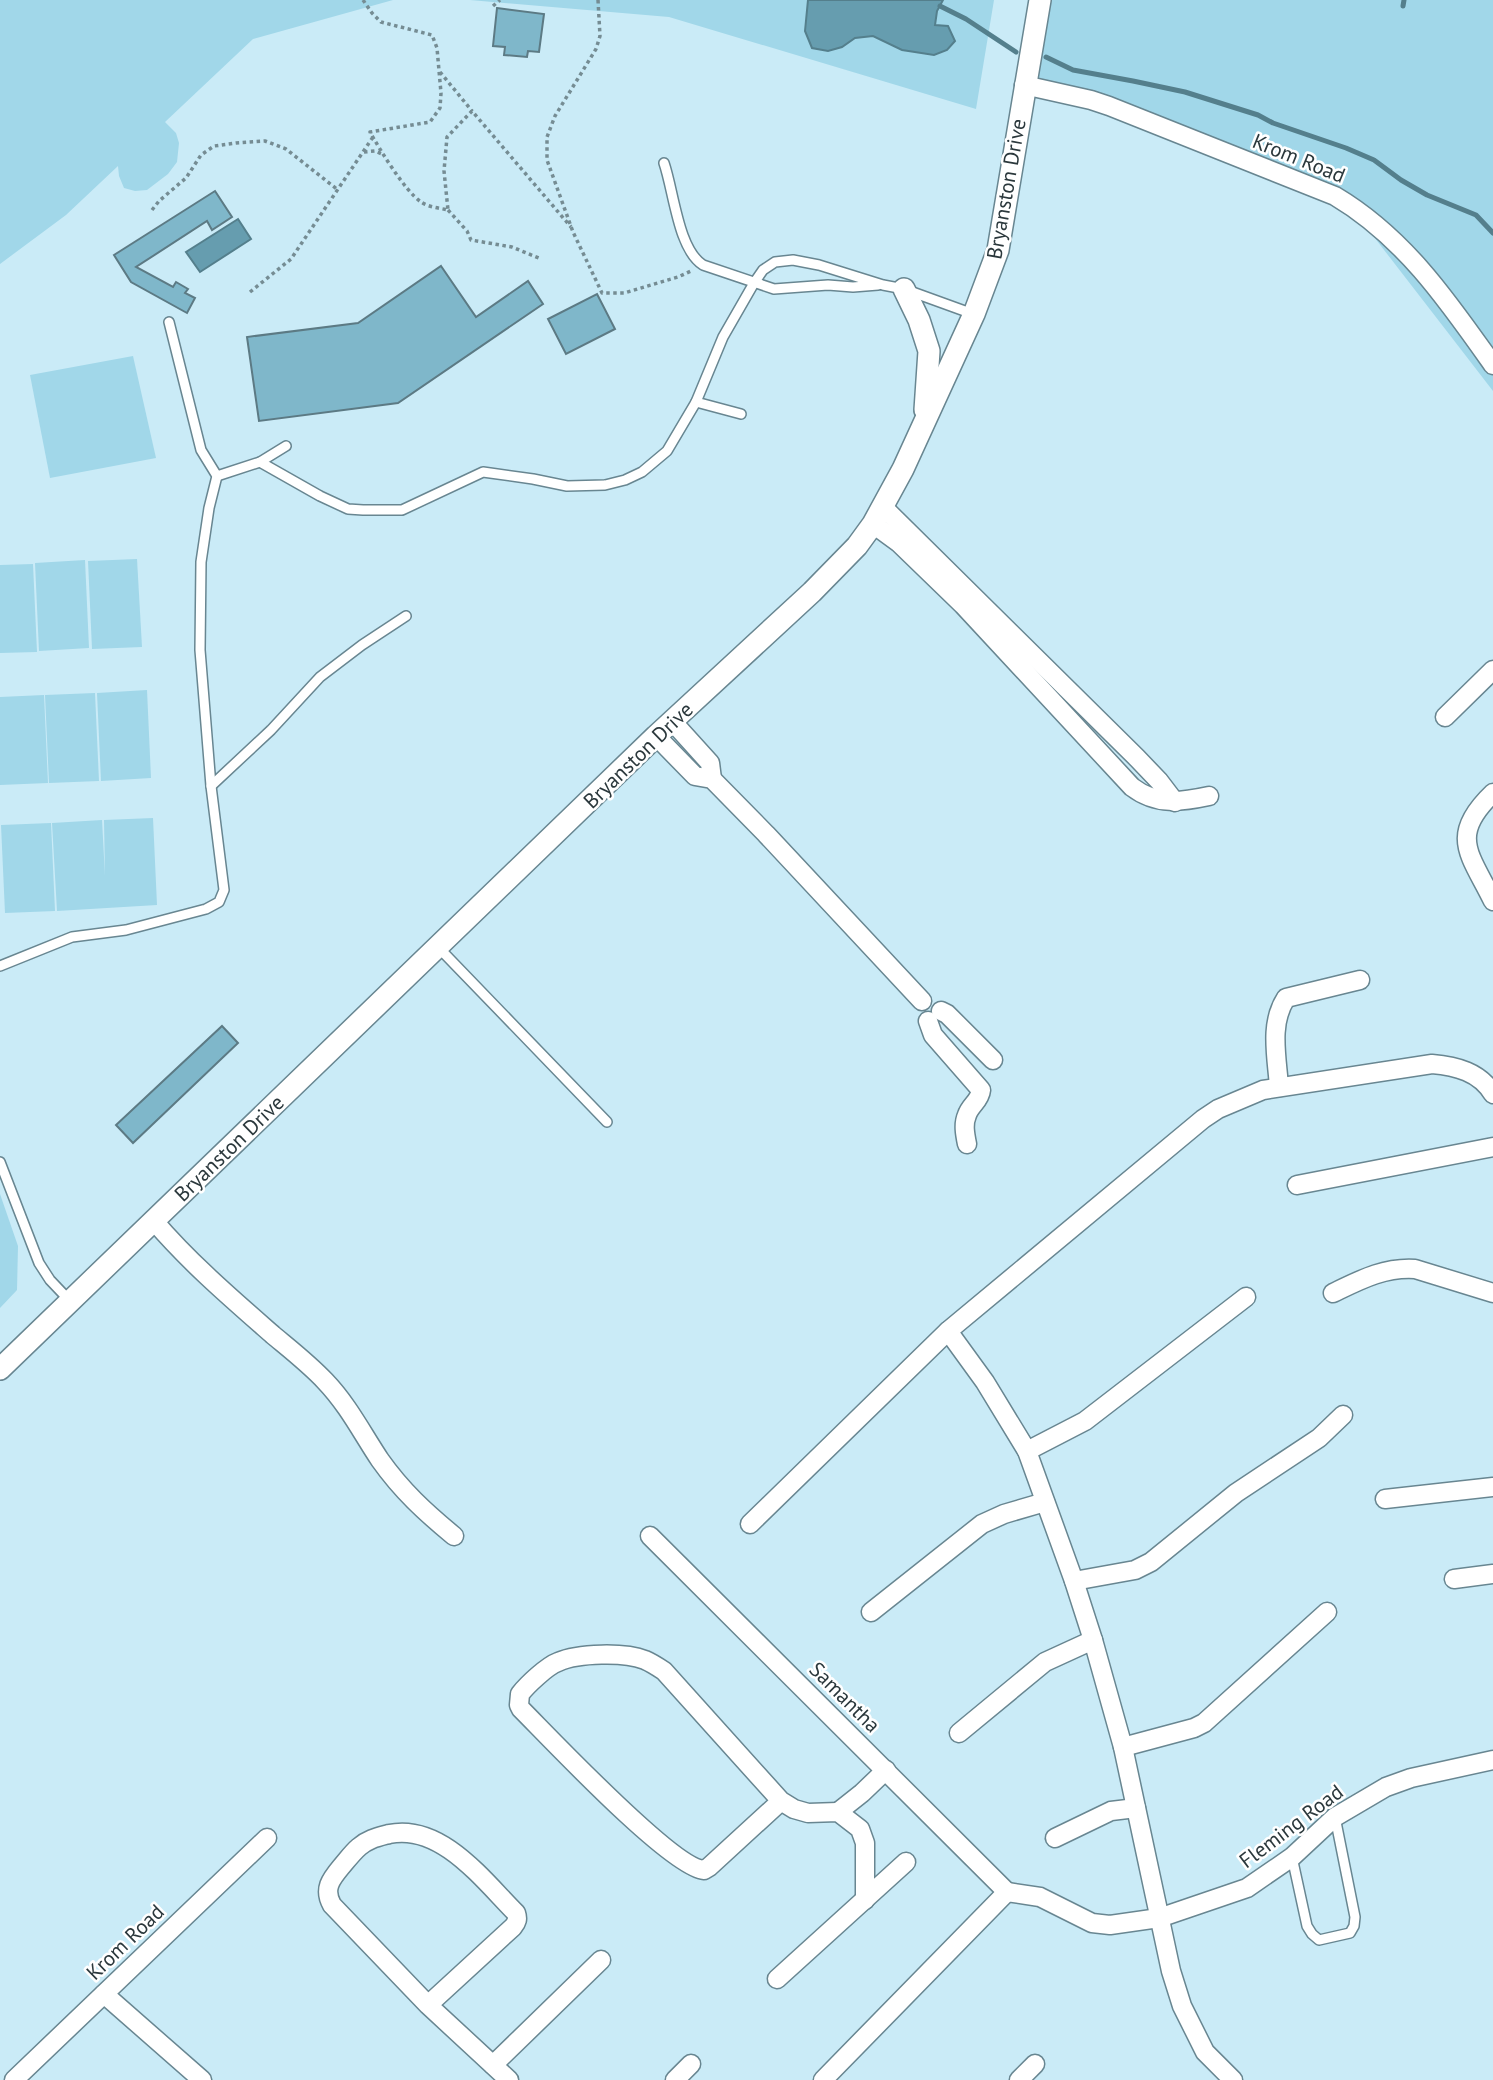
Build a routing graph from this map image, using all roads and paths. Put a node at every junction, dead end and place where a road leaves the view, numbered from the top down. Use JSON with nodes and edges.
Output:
{"nodes":[{"id":1,"x":363,"y":0,"type":"edge"},
{"id":2,"x":500,"y":0,"type":"edge"},
{"id":3,"x":598,"y":0,"type":"edge"},
{"id":4,"x":1040,"y":0,"type":"edge"},
{"id":5,"x":493,"y":6,"type":"dead end"},
{"id":6,"x":439,"y":71,"type":"junction"},
{"id":7,"x":1024,"y":85,"type":"junction"},
{"id":8,"x":472,"y":111,"type":"junction"},
{"id":9,"x":373,"y":137,"type":"junction"},
{"id":10,"x":364,"y":152,"type":"junction"},
{"id":11,"x":384,"y":155,"type":"junction"},
{"id":12,"x":664,"y":163,"type":"dead end"},
{"id":13,"x":338,"y":190,"type":"junction"},
{"id":14,"x":448,"y":210,"type":"junction"},
{"id":15,"x":152,"y":211,"type":"dead end"},
{"id":16,"x":571,"y":227,"type":"junction"},
{"id":17,"x":541,"y":259,"type":"dead end"},
{"id":18,"x":703,"y":265,"type":"junction"},
{"id":19,"x":754,"y":283,"type":"junction"},
{"id":20,"x":894,"y":287,"type":"junction"},
{"id":21,"x":250,"y":292,"type":"dead end"},
{"id":22,"x":974,"y":314,"type":"junction"},
{"id":23,"x":169,"y":322,"type":"dead end"},
{"id":24,"x":1493,"y":365,"type":"edge"},
{"id":25,"x":696,"y":402,"type":"junction"},
{"id":26,"x":741,"y":414,"type":"dead end"},
{"id":27,"x":924,"y":423,"type":"junction"},
{"id":28,"x":286,"y":446,"type":"dead end"},
{"id":29,"x":260,"y":462,"type":"junction"},
{"id":30,"x":216,"y":476,"type":"junction"},
{"id":31,"x":878,"y":516,"type":"junction"},
{"id":32,"x":407,"y":616,"type":"dead end"},
{"id":33,"x":1493,"y":670,"type":"edge"},
{"id":34,"x":1445,"y":717,"type":"dead end"},
{"id":35,"x":672,"y":721,"type":"junction"},
{"id":36,"x":656,"y":736,"type":"junction"},
{"id":37,"x":712,"y":779,"type":"junction"},
{"id":38,"x":211,"y":786,"type":"junction"},
{"id":39,"x":1493,"y":793,"type":"edge"},
{"id":40,"x":1209,"y":796,"type":"dead end"},
{"id":41,"x":1493,"y":901,"type":"edge"},
{"id":42,"x":438,"y":947,"type":"junction"},
{"id":43,"x":0,"y":966,"type":"edge"},
{"id":44,"x":1360,"y":980,"type":"dead end"},
{"id":45,"x":935,"y":1016,"type":"junction"},
{"id":46,"x":993,"y":1060,"type":"dead end"},
{"id":47,"x":1279,"y":1087,"type":"junction"},
{"id":48,"x":1493,"y":1094,"type":"edge"},
{"id":49,"x":607,"y":1122,"type":"dead end"},
{"id":50,"x":967,"y":1144,"type":"dead end"},
{"id":51,"x":1493,"y":1147,"type":"edge"},
{"id":52,"x":0,"y":1163,"type":"edge"},
{"id":53,"x":1297,"y":1185,"type":"dead end"},
{"id":54,"x":154,"y":1221,"type":"junction"},
{"id":55,"x":1333,"y":1293,"type":"dead end"},
{"id":56,"x":1493,"y":1293,"type":"edge"},
{"id":57,"x":1246,"y":1297,"type":"dead end"},
{"id":58,"x":70,"y":1301,"type":"junction"},
{"id":59,"x":948,"y":1331,"type":"junction"},
{"id":60,"x":0,"y":1369,"type":"edge"},
{"id":61,"x":1343,"y":1415,"type":"dead end"},
{"id":62,"x":1027,"y":1451,"type":"junction"},
{"id":63,"x":1493,"y":1487,"type":"edge"},
{"id":64,"x":1385,"y":1499,"type":"dead end"},
{"id":65,"x":1045,"y":1502,"type":"junction"},
{"id":66,"x":750,"y":1524,"type":"dead end"},
{"id":67,"x":454,"y":1536,"type":"dead end"},
{"id":68,"x":650,"y":1536,"type":"dead end"},
{"id":69,"x":1493,"y":1574,"type":"edge"},
{"id":70,"x":1454,"y":1579,"type":"dead end"},
{"id":71,"x":1074,"y":1581,"type":"junction"},
{"id":72,"x":871,"y":1612,"type":"dead end"},
{"id":73,"x":1327,"y":1612,"type":"dead end"},
{"id":74,"x":1093,"y":1640,"type":"junction"},
{"id":75,"x":959,"y":1732,"type":"dead end"},
{"id":76,"x":1123,"y":1747,"type":"junction"},
{"id":77,"x":1493,"y":1760,"type":"edge"},
{"id":78,"x":886,"y":1770,"type":"junction"},
{"id":79,"x":781,"y":1801,"type":"junction"},
{"id":80,"x":1136,"y":1808,"type":"junction"},
{"id":81,"x":838,"y":1812,"type":"junction"},
{"id":82,"x":1335,"y":1817,"type":"junction"},
{"id":83,"x":267,"y":1838,"type":"dead end"},
{"id":84,"x":1055,"y":1838,"type":"dead end"},
{"id":85,"x":1292,"y":1857,"type":"junction"},
{"id":86,"x":906,"y":1862,"type":"dead end"},
{"id":87,"x":1007,"y":1892,"type":"junction"},
{"id":88,"x":865,"y":1900,"type":"junction"},
{"id":89,"x":1159,"y":1918,"type":"junction"},
{"id":90,"x":601,"y":1960,"type":"dead end"},
{"id":91,"x":776,"y":1979,"type":"dead end"},
{"id":92,"x":104,"y":1994,"type":"junction"},
{"id":93,"x":428,"y":2004,"type":"junction"},
{"id":94,"x":691,"y":2064,"type":"dead end"},
{"id":95,"x":1035,"y":2064,"type":"dead end"},
{"id":96,"x":493,"y":2065,"type":"junction"},
{"id":97,"x":14,"y":2080,"type":"edge"},
{"id":98,"x":202,"y":2080,"type":"edge"},
{"id":99,"x":509,"y":2080,"type":"edge"},
{"id":100,"x":675,"y":2080,"type":"edge"},
{"id":101,"x":823,"y":2080,"type":"edge"},
{"id":102,"x":1019,"y":2080,"type":"edge"},
{"id":103,"x":1233,"y":2080,"type":"edge"}],
"edges":[{"from":1,"to":6,"type":"path"},
{"from":2,"to":5,"type":"path"},
{"from":3,"to":16,"type":"path"},
{"from":4,"to":7,"type":"street","name":"Bryanston Drive"},
{"from":6,"to":8,"type":"path"},
{"from":6,"to":9,"type":"path"},
{"from":7,"to":22,"type":"street","name":"Bryanston Drive"},
{"from":7,"to":24,"type":"street","name":"Krom Road"},
{"from":8,"to":14,"type":"path"},
{"from":8,"to":16,"type":"path"},
{"from":9,"to":10,"type":"path"},
{"from":9,"to":11,"type":"path"},
{"from":10,"to":11,"type":"path"},
{"from":10,"to":13,"type":"path"},
{"from":11,"to":14,"type":"path"},
{"from":12,"to":18,"type":"lane"},
{"from":13,"to":15,"type":"path"},
{"from":13,"to":21,"type":"path"},
{"from":14,"to":17,"type":"path"},
{"from":16,"to":18,"type":"path"},
{"from":18,"to":19,"type":"lane"},
{"from":19,"to":20,"type":"lane"},
{"from":19,"to":20,"type":"lane"},
{"from":19,"to":25,"type":"lane"},
{"from":20,"to":22,"type":"lane"},
{"from":20,"to":27,"type":"street"},
{"from":22,"to":27,"type":"street","name":"Bryanston Drive"},
{"from":23,"to":30,"type":"lane"},
{"from":25,"to":26,"type":"lane"},
{"from":25,"to":29,"type":"lane"},
{"from":27,"to":31,"type":"street","name":"Bryanston Drive"},
{"from":28,"to":29,"type":"lane"},
{"from":29,"to":30,"type":"lane"},
{"from":30,"to":38,"type":"lane"},
{"from":31,"to":35,"type":"street","name":"Bryanston Drive"},
{"from":31,"to":40,"type":"street"},
{"from":32,"to":38,"type":"lane"},
{"from":33,"to":34,"type":"street"},
{"from":35,"to":36,"type":"street","name":"Bryanston Drive"},
{"from":35,"to":37,"type":"street"},
{"from":36,"to":37,"type":"street"},
{"from":36,"to":42,"type":"street","name":"Bryanston Drive"},
{"from":37,"to":45,"type":"street"},
{"from":38,"to":43,"type":"lane"},
{"from":39,"to":41,"type":"street"},
{"from":42,"to":49,"type":"lane"},
{"from":42,"to":54,"type":"street","name":"Bryanston Drive"},
{"from":44,"to":47,"type":"street"},
{"from":45,"to":46,"type":"street"},
{"from":45,"to":50,"type":"street"},
{"from":47,"to":48,"type":"street"},
{"from":47,"to":59,"type":"street"},
{"from":51,"to":53,"type":"street"},
{"from":52,"to":58,"type":"lane"},
{"from":54,"to":58,"type":"street","name":"Bryanston Drive"},
{"from":54,"to":67,"type":"street"},
{"from":55,"to":56,"type":"street"},
{"from":57,"to":62,"type":"street"},
{"from":58,"to":60,"type":"street","name":"Bryanston Drive"},
{"from":59,"to":62,"type":"street"},
{"from":59,"to":66,"type":"street"},
{"from":61,"to":71,"type":"street"},
{"from":62,"to":65,"type":"street"},
{"from":63,"to":64,"type":"street"},
{"from":65,"to":71,"type":"street"},
{"from":65,"to":72,"type":"street"},
{"from":68,"to":78,"type":"street","name":"Samantha"},
{"from":69,"to":70,"type":"street"},
{"from":71,"to":74,"type":"street"},
{"from":73,"to":76,"type":"street"},
{"from":74,"to":75,"type":"street"},
{"from":74,"to":76,"type":"street"},
{"from":76,"to":80,"type":"street"},
{"from":77,"to":82,"type":"street","name":"Fleming Road"},
{"from":78,"to":81,"type":"street"},
{"from":78,"to":87,"type":"street","name":"Samantha"},
{"from":79,"to":79,"type":"street"},
{"from":79,"to":81,"type":"street"},
{"from":80,"to":84,"type":"street"},
{"from":80,"to":89,"type":"street"},
{"from":81,"to":88,"type":"street"},
{"from":82,"to":85,"type":"street","name":"Fleming Road"},
{"from":82,"to":85,"type":"lane"},
{"from":83,"to":92,"type":"street","name":"Krom Road"},
{"from":85,"to":89,"type":"street","name":"Fleming Road"},
{"from":86,"to":88,"type":"street"},
{"from":87,"to":89,"type":"street","name":"Fleming Road"},
{"from":87,"to":101,"type":"street"},
{"from":88,"to":91,"type":"street"},
{"from":89,"to":103,"type":"street"},
{"from":90,"to":96,"type":"street"},
{"from":92,"to":97,"type":"street","name":"Krom Road"},
{"from":92,"to":98,"type":"street"},
{"from":93,"to":93,"type":"street"},
{"from":93,"to":96,"type":"street"},
{"from":94,"to":100,"type":"street"},
{"from":95,"to":102,"type":"street"},
{"from":96,"to":99,"type":"street"}]}
